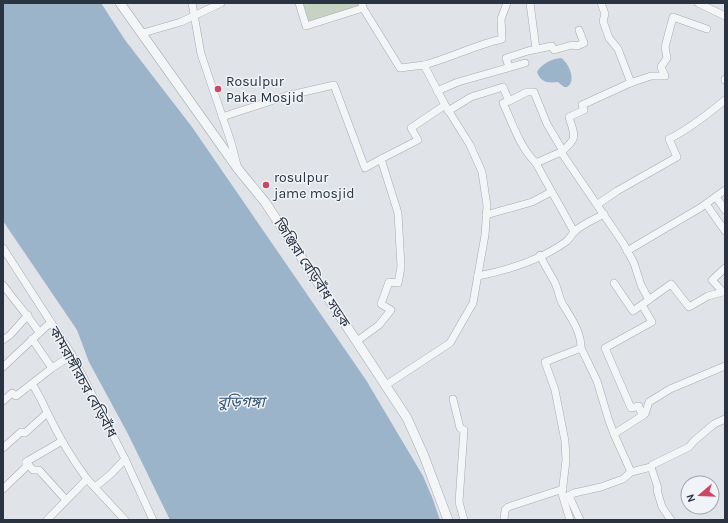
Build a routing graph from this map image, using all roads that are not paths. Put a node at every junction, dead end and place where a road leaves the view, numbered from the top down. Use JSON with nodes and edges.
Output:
{"nodes":[{"id":1,"x":120,"y":3,"type":"edge"},
{"id":2,"x":192,"y":3,"type":"edge"},
{"id":3,"x":221,"y":3,"type":"edge"},
{"id":4,"x":299,"y":3,"type":"edge"},
{"id":5,"x":507,"y":3,"type":"edge"},
{"id":6,"x":530,"y":3,"type":"edge"},
{"id":7,"x":601,"y":3,"type":"edge"},
{"id":8,"x":698,"y":3,"type":"edge"},
{"id":9,"x":362,"y":6,"type":"edge"},
{"id":10,"x":195,"y":16,"type":"junction"},
{"id":11,"x":725,"y":16,"type":"edge"},
{"id":12,"x":707,"y":29,"type":"dead end"},
{"id":13,"x":579,"y":30,"type":"dead end"},
{"id":14,"x":142,"y":34,"type":"junction"},
{"id":15,"x":536,"y":49,"type":"junction"},
{"id":16,"x":525,"y":63,"type":"dead end"},
{"id":17,"x":424,"y":65,"type":"junction"},
{"id":18,"x":509,"y":67,"type":"junction"},
{"id":19,"x":631,"y":83,"type":"junction"},
{"id":20,"x":437,"y":91,"type":"junction"},
{"id":21,"x":725,"y":100,"type":"edge"},
{"id":22,"x":508,"y":101,"type":"junction"},
{"id":23,"x":447,"y":108,"type":"junction"},
{"id":24,"x":222,"y":117,"type":"junction"},
{"id":25,"x":562,"y":152,"type":"junction"},
{"id":26,"x":381,"y":159,"type":"junction"},
{"id":27,"x":536,"y":163,"type":"junction"},
{"id":28,"x":238,"y":169,"type":"junction"},
{"id":29,"x":725,"y":190,"type":"edge"},
{"id":30,"x":551,"y":192,"type":"junction"},
{"id":31,"x":716,"y":197,"type":"junction"},
{"id":32,"x":598,"y":204,"type":"junction"},
{"id":33,"x":706,"y":204,"type":"junction"},
{"id":34,"x":725,"y":210,"type":"edge"},
{"id":35,"x":604,"y":214,"type":"junction"},
{"id":36,"x":486,"y":215,"type":"junction"},
{"id":37,"x":574,"y":232,"type":"junction"},
{"id":38,"x":725,"y":232,"type":"edge"},
{"id":39,"x":3,"y":249,"type":"edge"},
{"id":40,"x":627,"y":251,"type":"junction"},
{"id":41,"x":540,"y":255,"type":"junction"},
{"id":42,"x":725,"y":268,"type":"edge"},
{"id":43,"x":478,"y":276,"type":"junction"},
{"id":44,"x":614,"y":283,"type":"dead end"},
{"id":45,"x":3,"y":285,"type":"edge"},
{"id":46,"x":649,"y":300,"type":"junction"},
{"id":47,"x":642,"y":305,"type":"junction"},
{"id":48,"x":28,"y":315,"type":"junction"},
{"id":49,"x":51,"y":322,"type":"junction"},
{"id":50,"x":39,"y":332,"type":"junction"},
{"id":51,"x":32,"y":339,"type":"junction"},
{"id":52,"x":3,"y":340,"type":"edge"},
{"id":53,"x":357,"y":342,"type":"junction"},
{"id":54,"x":581,"y":348,"type":"junction"},
{"id":55,"x":72,"y":355,"type":"junction"},
{"id":56,"x":725,"y":366,"type":"edge"},
{"id":57,"x":3,"y":367,"type":"edge"},
{"id":58,"x":52,"y":368,"type":"junction"},
{"id":59,"x":32,"y":384,"type":"junction"},
{"id":60,"x":386,"y":385,"type":"junction"},
{"id":61,"x":3,"y":399,"type":"edge"},
{"id":62,"x":453,"y":399,"type":"dead end"},
{"id":63,"x":47,"y":413,"type":"junction"},
{"id":64,"x":642,"y":416,"type":"junction"},
{"id":65,"x":725,"y":419,"type":"edge"},
{"id":66,"x":614,"y":434,"type":"junction"},
{"id":67,"x":62,"y":441,"type":"junction"},
{"id":68,"x":3,"y":448,"type":"edge"},
{"id":69,"x":125,"y":459,"type":"junction"},
{"id":70,"x":26,"y":462,"type":"junction"},
{"id":71,"x":651,"y":467,"type":"junction"},
{"id":72,"x":631,"y":472,"type":"junction"},
{"id":73,"x":87,"y":479,"type":"junction"},
{"id":74,"x":95,"y":487,"type":"junction"},
{"id":75,"x":3,"y":489,"type":"edge"},
{"id":76,"x":563,"y":489,"type":"junction"},
{"id":77,"x":566,"y":497,"type":"junction"},
{"id":78,"x":66,"y":500,"type":"junction"},
{"id":79,"x":47,"y":520,"type":"edge"},
{"id":80,"x":125,"y":520,"type":"edge"},
{"id":81,"x":154,"y":520,"type":"edge"},
{"id":82,"x":448,"y":520,"type":"edge"},
{"id":83,"x":464,"y":520,"type":"edge"},
{"id":84,"x":504,"y":520,"type":"edge"},
{"id":85,"x":570,"y":520,"type":"edge"},
{"id":86,"x":580,"y":520,"type":"edge"},
{"id":87,"x":671,"y":520,"type":"edge"}],
"edges":[{"from":1,"to":14,"type":"street","name":"জিঞ্জিরা বেড়িবাঁধ সড়ক"},
{"from":2,"to":10,"type":"street"},
{"from":3,"to":10,"type":"street"},
{"from":4,"to":9,"type":"street"},
{"from":5,"to":17,"type":"street"},
{"from":6,"to":15,"type":"street"},
{"from":7,"to":19,"type":"street"},
{"from":8,"to":11,"type":"street"},
{"from":9,"to":17,"type":"street"},
{"from":10,"to":14,"type":"street"},
{"from":10,"to":24,"type":"street"},
{"from":12,"to":19,"type":"street"},
{"from":13,"to":15,"type":"street"},
{"from":14,"to":28,"type":"street","name":"জিঞ্জিরা বেড়িবাঁধ সড়ক"},
{"from":15,"to":18,"type":"street"},
{"from":16,"to":18,"type":"street"},
{"from":17,"to":20,"type":"street"},
{"from":18,"to":20,"type":"street"},
{"from":19,"to":25,"type":"street"},
{"from":20,"to":23,"type":"street"},
{"from":21,"to":32,"type":"street"},
{"from":22,"to":23,"type":"street"},
{"from":22,"to":25,"type":"street"},
{"from":22,"to":27,"type":"street"},
{"from":23,"to":26,"type":"street"},
{"from":23,"to":36,"type":"street"},
{"from":24,"to":26,"type":"street"},
{"from":24,"to":28,"type":"street"},
{"from":25,"to":27,"type":"street"},
{"from":25,"to":32,"type":"street"},
{"from":26,"to":53,"type":"street"},
{"from":27,"to":30,"type":"street"},
{"from":28,"to":53,"type":"street","name":"জিঞ্জিরা বেড়িবাঁধ সড়ক"},
{"from":29,"to":31,"type":"street"},
{"from":30,"to":36,"type":"street"},
{"from":30,"to":37,"type":"street"},
{"from":31,"to":33,"type":"street"},
{"from":31,"to":34,"type":"street"},
{"from":32,"to":35,"type":"street"},
{"from":33,"to":38,"type":"street"},
{"from":33,"to":40,"type":"street"},
{"from":35,"to":37,"type":"street"},
{"from":35,"to":40,"type":"street"},
{"from":36,"to":43,"type":"street"},
{"from":37,"to":41,"type":"street"},
{"from":39,"to":49,"type":"street","name":"কামরাঙ্গীরচর বেড়িবাঁধ"},
{"from":40,"to":46,"type":"street"},
{"from":41,"to":43,"type":"street"},
{"from":41,"to":54,"type":"street"},
{"from":42,"to":46,"type":"street"},
{"from":43,"to":60,"type":"street"},
{"from":44,"to":47,"type":"street"},
{"from":45,"to":48,"type":"street"},
{"from":46,"to":47,"type":"street"},
{"from":47,"to":64,"type":"street"},
{"from":48,"to":50,"type":"street"},
{"from":48,"to":52,"type":"street"},
{"from":49,"to":50,"type":"street"},
{"from":49,"to":55,"type":"street","name":"কামরাঙ্গীরচর বেড়িবাঁধ"},
{"from":50,"to":51,"type":"street"},
{"from":51,"to":57,"type":"street"},
{"from":51,"to":58,"type":"street"},
{"from":53,"to":60,"type":"street","name":"জিঞ্জিরা বেড়িবাঁধ সড়ক"},
{"from":54,"to":66,"type":"street"},
{"from":54,"to":76,"type":"street"},
{"from":55,"to":58,"type":"street"},
{"from":55,"to":69,"type":"street","name":"কামরাঙ্গীরচর বেড়িবাঁধ"},
{"from":56,"to":64,"type":"street"},
{"from":58,"to":59,"type":"street"},
{"from":59,"to":61,"type":"street"},
{"from":59,"to":63,"type":"street"},
{"from":60,"to":82,"type":"street","name":"জিঞ্জিরা বেড়িবাঁধ সড়ক"},
{"from":62,"to":83,"type":"street"},
{"from":63,"to":67,"type":"street"},
{"from":63,"to":68,"type":"street"},
{"from":64,"to":66,"type":"street"},
{"from":65,"to":71,"type":"street"},
{"from":66,"to":72,"type":"street"},
{"from":67,"to":70,"type":"street"},
{"from":67,"to":73,"type":"street"},
{"from":69,"to":74,"type":"street"},
{"from":69,"to":81,"type":"street","name":"কামরাঙ্গীরচর বেড়িবাঁধ"},
{"from":70,"to":75,"type":"street"},
{"from":70,"to":78,"type":"street"},
{"from":71,"to":72,"type":"street"},
{"from":71,"to":87,"type":"street"},
{"from":72,"to":77,"type":"street"},
{"from":73,"to":74,"type":"street"},
{"from":73,"to":78,"type":"street"},
{"from":74,"to":80,"type":"street"},
{"from":76,"to":77,"type":"street"},
{"from":76,"to":84,"type":"street"},
{"from":77,"to":85,"type":"street"},
{"from":77,"to":86,"type":"street"},
{"from":78,"to":79,"type":"street"}]}
